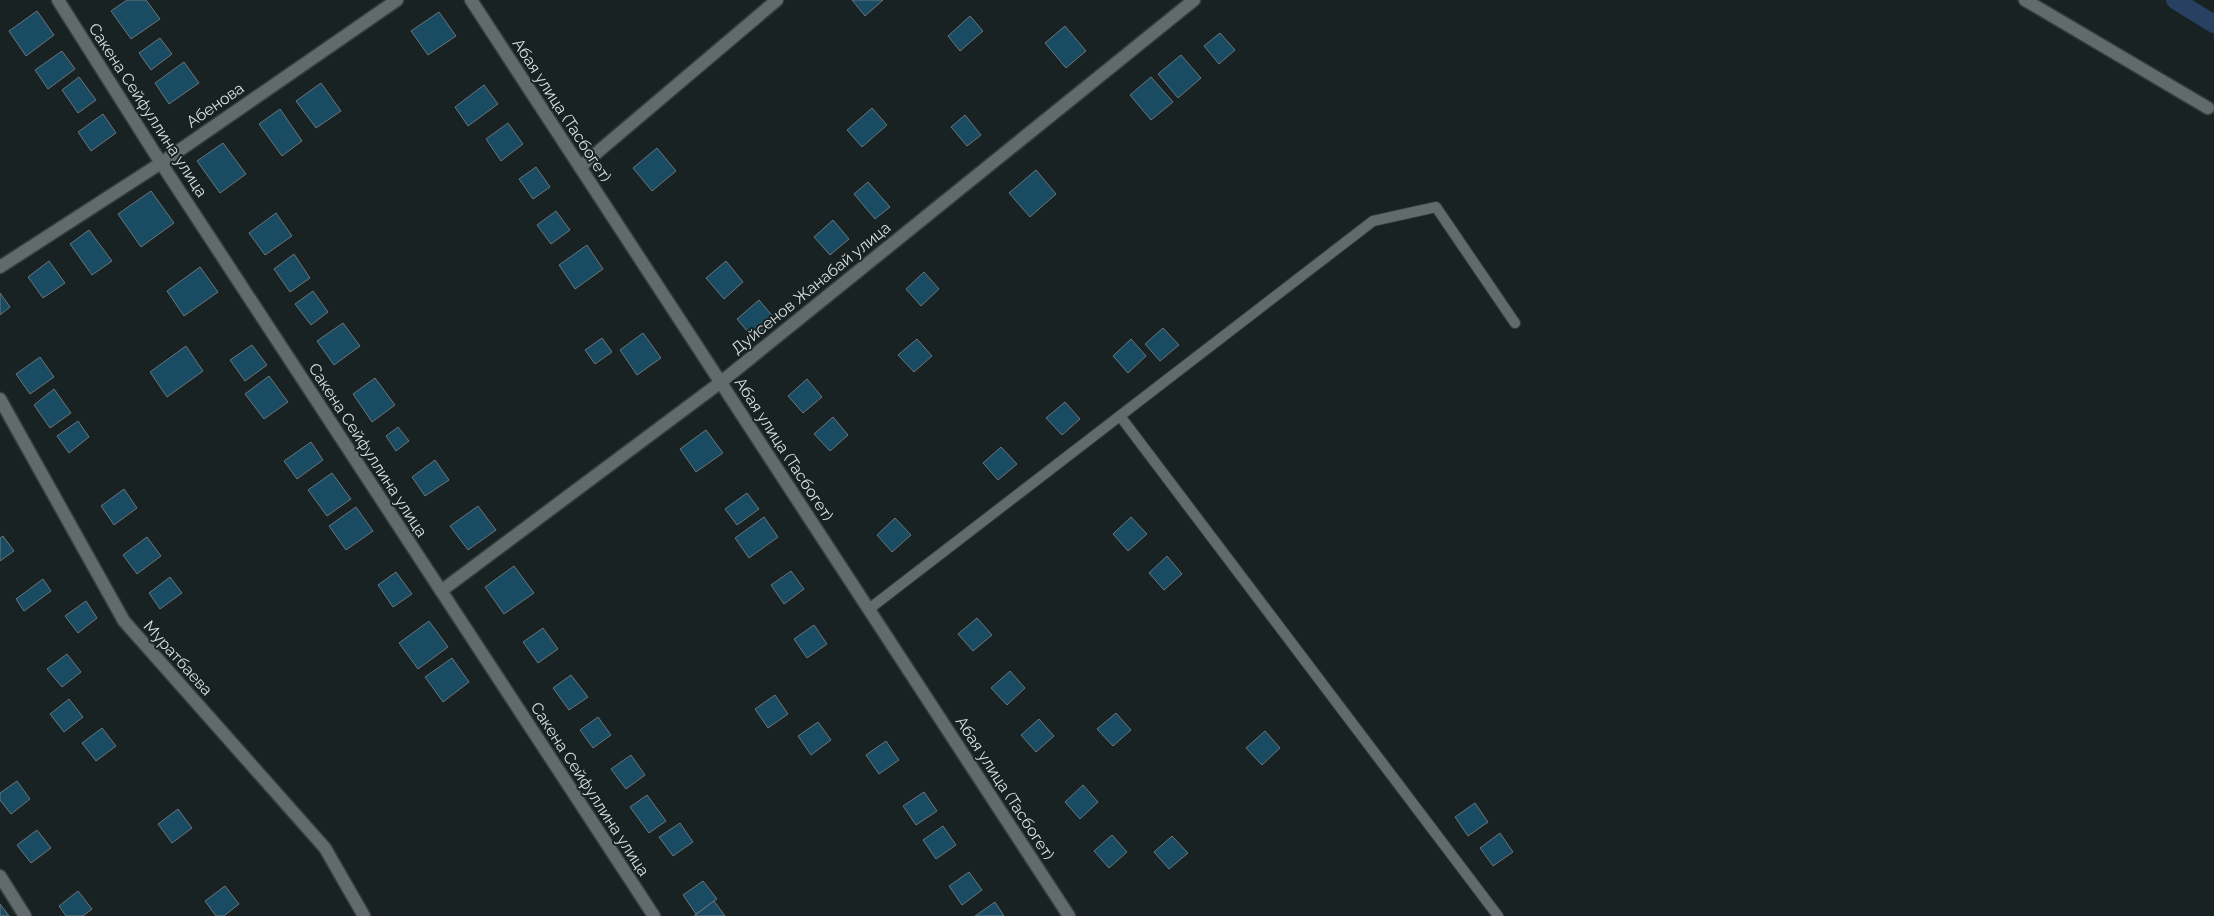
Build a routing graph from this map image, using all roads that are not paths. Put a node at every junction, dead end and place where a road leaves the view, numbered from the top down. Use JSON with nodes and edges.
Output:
{"nodes":[{"id":1,"x":58,"y":0,"type":"edge"},
{"id":2,"x":397,"y":0,"type":"edge"},
{"id":3,"x":471,"y":0,"type":"edge"},
{"id":4,"x":777,"y":0,"type":"edge"},
{"id":5,"x":1194,"y":0,"type":"edge"},
{"id":6,"x":2025,"y":0,"type":"edge"},
{"id":7,"x":2208,"y":108,"type":"dead end"},
{"id":8,"x":161,"y":163,"type":"junction"},
{"id":9,"x":580,"y":167,"type":"junction"},
{"id":10,"x":0,"y":267,"type":"edge"},
{"id":11,"x":1515,"y":323,"type":"dead end"},
{"id":12,"x":721,"y":382,"type":"junction"},
{"id":13,"x":0,"y":399,"type":"edge"},
{"id":14,"x":1120,"y":416,"type":"junction"},
{"id":15,"x":441,"y":591,"type":"junction"},
{"id":16,"x":869,"y":609,"type":"junction"},
{"id":17,"x":0,"y":876,"type":"edge"},
{"id":18,"x":26,"y":916,"type":"edge"},
{"id":19,"x":364,"y":916,"type":"edge"},
{"id":20,"x":654,"y":916,"type":"edge"},
{"id":21,"x":1069,"y":916,"type":"edge"},
{"id":22,"x":1498,"y":916,"type":"edge"}],
"edges":[{"from":1,"to":8,"type":"street","name":"Сакена Сейфуллина улица"},
{"from":2,"to":8,"type":"street","name":"Абенова"},
{"from":3,"to":9,"type":"street","name":"Абая улица (Тасбогет)"},
{"from":4,"to":9,"type":"street"},
{"from":5,"to":12,"type":"street","name":"Дуйсенов Жанабай улица"},
{"from":6,"to":7,"type":"street"},
{"from":8,"to":10,"type":"street","name":"Абенова"},
{"from":8,"to":15,"type":"street","name":"Сакена Сейфуллина улица"},
{"from":9,"to":12,"type":"street","name":"Абая улица (Тасбогет)"},
{"from":11,"to":14,"type":"lane"},
{"from":12,"to":15,"type":"street","name":"Дуйсенов Жанабай улица"},
{"from":12,"to":16,"type":"street","name":"Абая улица (Тасбогет)"},
{"from":13,"to":19,"type":"street","name":"Муратбаева"},
{"from":14,"to":16,"type":"lane"},
{"from":14,"to":22,"type":"lane"},
{"from":15,"to":20,"type":"street","name":"Сакена Сейфуллина улица"},
{"from":16,"to":21,"type":"street","name":"Абая улица (Тасбогет)"},
{"from":17,"to":18,"type":"street"}]}
